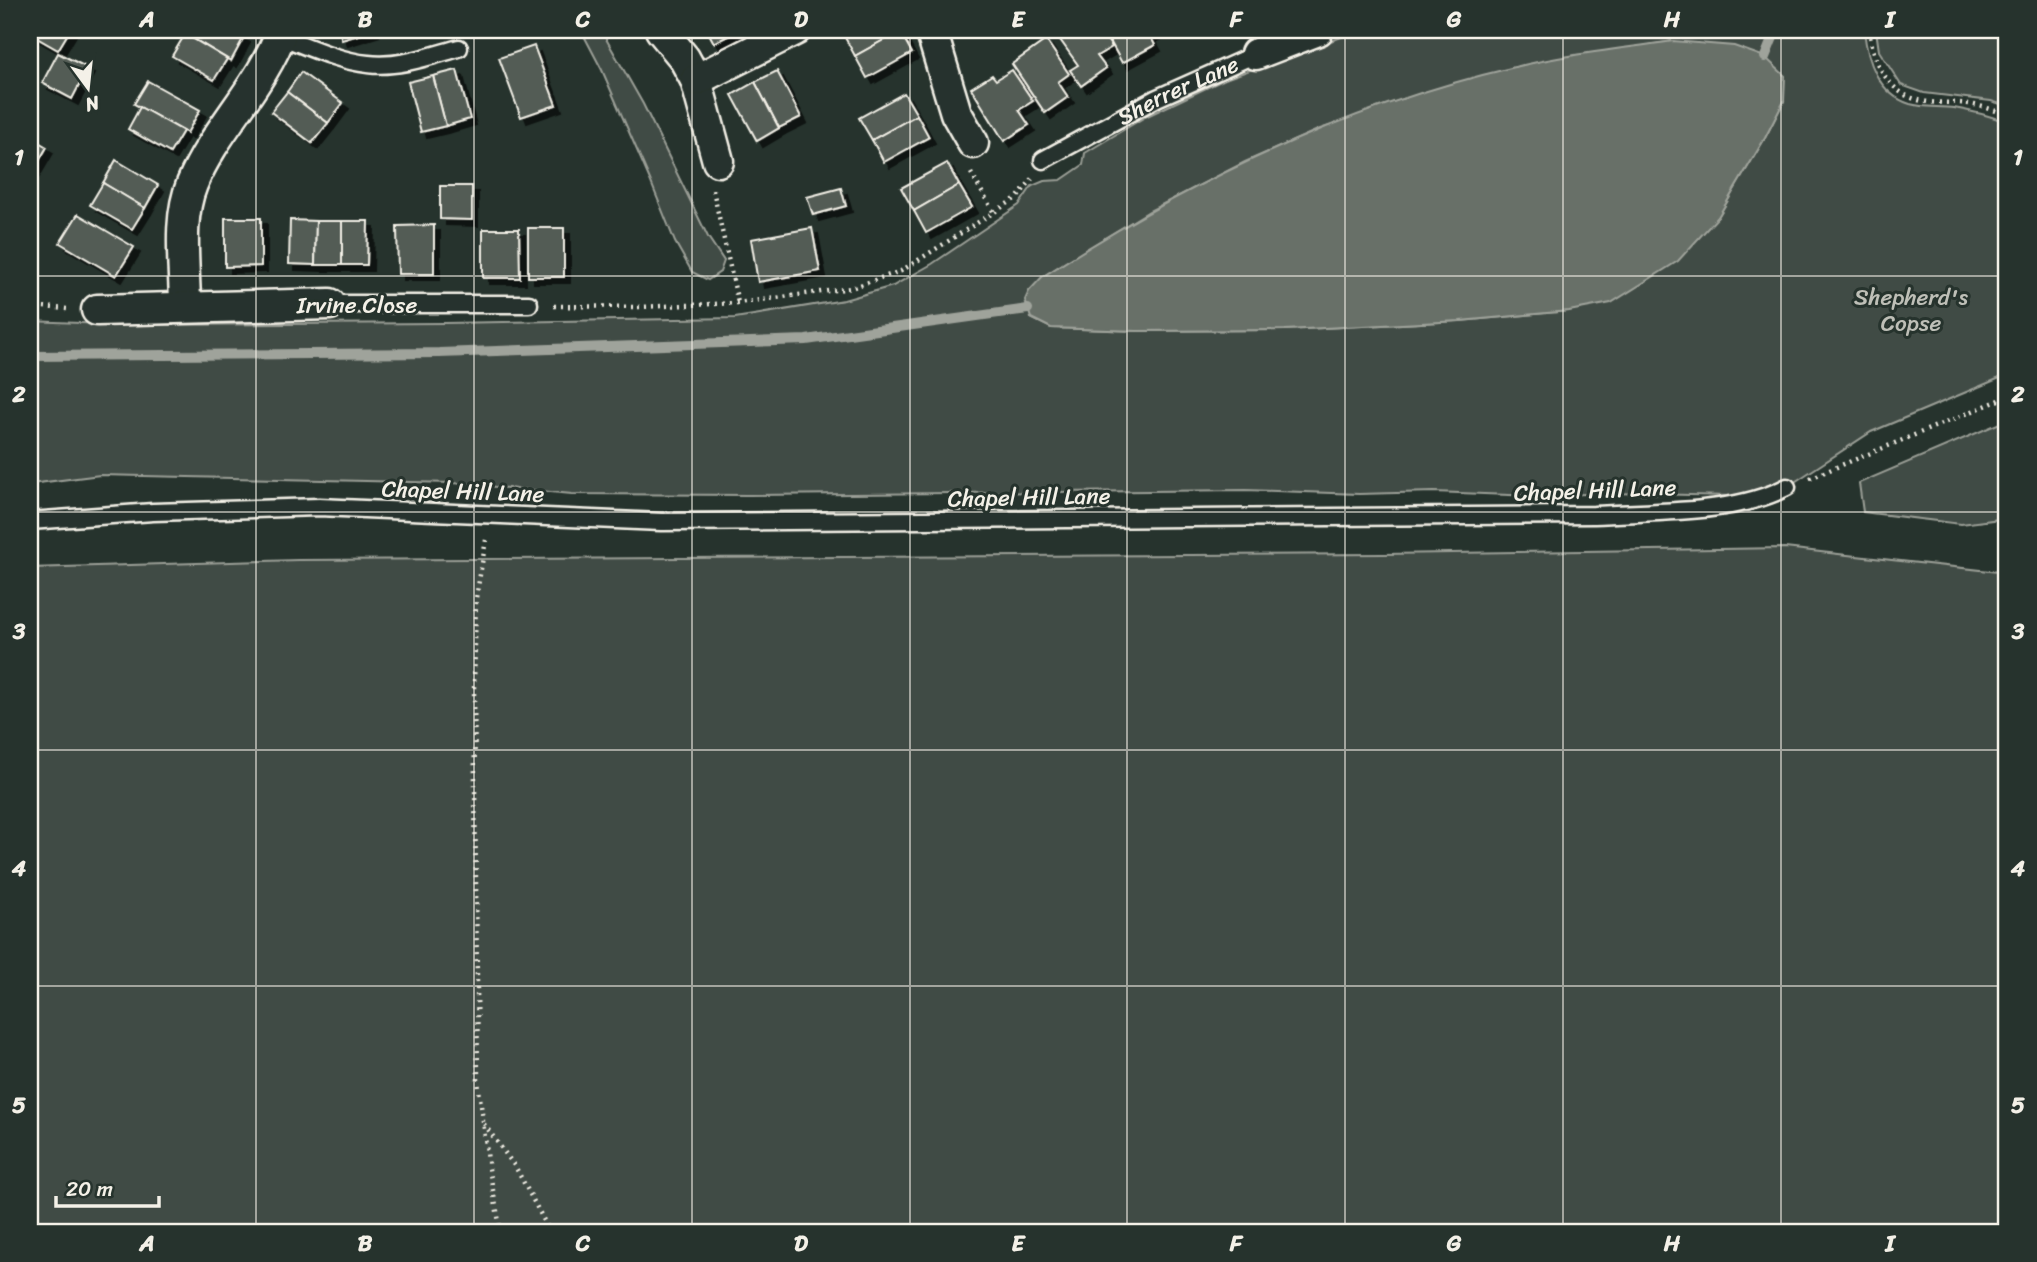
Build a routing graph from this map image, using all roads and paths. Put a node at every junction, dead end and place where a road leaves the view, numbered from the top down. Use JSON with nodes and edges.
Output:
{"nodes":[{"id":1,"x":661,"y":30,"type":"edge"},
{"id":2,"x":795,"y":30,"type":"edge"},
{"id":3,"x":931,"y":30,"type":"edge"},
{"id":4,"x":1318,"y":30,"type":"edge"},
{"id":5,"x":1869,"y":30,"type":"edge"},
{"id":6,"x":281,"y":33,"type":"edge"},
{"id":7,"x":459,"y":48,"type":"dead end"},
{"id":8,"x":1256,"y":54,"type":"joint"},
{"id":9,"x":696,"y":80,"type":"junction"},
{"id":10,"x":2007,"y":115,"type":"edge"},
{"id":11,"x":973,"y":143,"type":"dead end"},
{"id":12,"x":1043,"y":160,"type":"joint"},
{"id":13,"x":718,"y":161,"type":"joint"},
{"id":14,"x":738,"y":303,"type":"junction"},
{"id":15,"x":330,"y":304,"type":"joint"},
{"id":16,"x":529,"y":304,"type":"joint"},
{"id":17,"x":185,"y":307,"type":"junction"},
{"id":18,"x":97,"y":310,"type":"dead end"},
{"id":19,"x":2007,"y":397,"type":"edge"},
{"id":20,"x":1787,"y":487,"type":"joint"},
{"id":21,"x":490,"y":515,"type":"junction"},
{"id":22,"x":30,"y":521,"type":"edge"},
{"id":23,"x":484,"y":1123,"type":"junction"},
{"id":24,"x":502,"y":1232,"type":"edge"},
{"id":25,"x":550,"y":1232,"type":"edge"}],
"edges":[{"from":1,"to":9,"type":"street"},
{"from":2,"to":9,"type":"street"},
{"from":3,"to":11,"type":"street"},
{"from":4,"to":8,"type":"street","name":"Sherrer Lane"},
{"from":5,"to":10,"type":"path"},
{"from":6,"to":7,"type":"lane"},
{"from":6,"to":17,"type":"street"},
{"from":8,"to":12,"type":"lane","name":"Sherrer Lane"},
{"from":9,"to":13,"type":"street"},
{"from":12,"to":14,"type":"path"},
{"from":13,"to":14,"type":"path"},
{"from":14,"to":16,"type":"path"},
{"from":15,"to":16,"type":"lane","name":"Irvine Close"},
{"from":15,"to":17,"type":"street","name":"Irvine Close"},
{"from":17,"to":18,"type":"street","name":"Irvine Close"},
{"from":19,"to":20,"type":"path"},
{"from":20,"to":21,"type":"lane","name":"Chapel Hill Lane"},
{"from":21,"to":22,"type":"lane","name":"Chapel Hill Lane"},
{"from":21,"to":23,"type":"path"},
{"from":23,"to":24,"type":"path"},
{"from":23,"to":25,"type":"path"}]}
